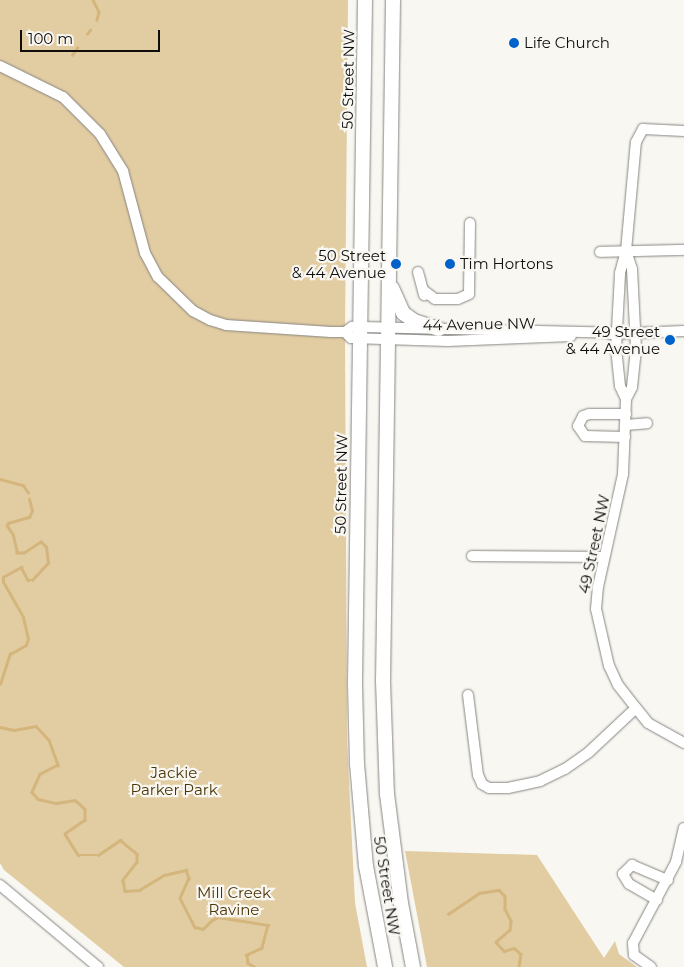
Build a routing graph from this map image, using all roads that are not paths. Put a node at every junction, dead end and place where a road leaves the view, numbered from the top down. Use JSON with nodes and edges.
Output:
{"nodes":[{"id":1,"x":365,"y":0,"type":"edge"},
{"id":2,"x":394,"y":0,"type":"edge"},
{"id":3,"x":0,"y":66,"type":"edge"},
{"id":4,"x":684,"y":131,"type":"edge"},
{"id":5,"x":470,"y":223,"type":"dead end"},
{"id":6,"x":684,"y":250,"type":"edge"},
{"id":7,"x":626,"y":251,"type":"junction"},
{"id":8,"x":600,"y":252,"type":"dead end"},
{"id":9,"x":418,"y":272,"type":"dead end"},
{"id":10,"x":389,"y":276,"type":"junction"},
{"id":11,"x":439,"y":329,"type":"junction"},
{"id":12,"x":684,"y":331,"type":"edge"},
{"id":13,"x":360,"y":332,"type":"junction"},
{"id":14,"x":616,"y":333,"type":"junction"},
{"id":15,"x":634,"y":333,"type":"junction"},
{"id":16,"x":388,"y":334,"type":"junction"},
{"id":17,"x":626,"y":399,"type":"junction"},
{"id":18,"x":626,"y":419,"type":"junction"},
{"id":19,"x":647,"y":423,"type":"dead end"},
{"id":20,"x":625,"y":437,"type":"junction"},
{"id":21,"x":472,"y":556,"type":"dead end"},
{"id":22,"x":604,"y":557,"type":"junction"},
{"id":23,"x":468,"y":695,"type":"dead end"},
{"id":24,"x":636,"y":708,"type":"junction"},
{"id":25,"x":684,"y":744,"type":"edge"},
{"id":26,"x":684,"y":828,"type":"edge"},
{"id":27,"x":668,"y":880,"type":"junction"},
{"id":28,"x":0,"y":886,"type":"edge"},
{"id":29,"x":657,"y":900,"type":"junction"},
{"id":30,"x":97,"y":967,"type":"edge"},
{"id":31,"x":385,"y":967,"type":"edge"},
{"id":32,"x":413,"y":967,"type":"edge"},
{"id":33,"x":651,"y":967,"type":"edge"}],
"edges":[{"from":1,"to":13,"type":"main road","name":"50 Street NW"},
{"from":2,"to":10,"type":"main road","name":"50 Street NW"},
{"from":3,"to":13,"type":"street","name":"44 Avenue NW"},
{"from":4,"to":7,"type":"street"},
{"from":5,"to":9,"type":"street"},
{"from":6,"to":7,"type":"street"},
{"from":7,"to":8,"type":"street"},
{"from":7,"to":14,"type":"street","name":"49 Street NW"},
{"from":7,"to":15,"type":"street","name":"49 Street NW"},
{"from":10,"to":11,"type":"main road"},
{"from":10,"to":16,"type":"main road","name":"50 Street NW"},
{"from":11,"to":14,"type":"street","name":"44 Avenue NW"},
{"from":11,"to":16,"type":"street","name":"44 Avenue NW"},
{"from":12,"to":15,"type":"street","name":"44 Avenue NW"},
{"from":13,"to":16,"type":"street","name":"44 Avenue NW"},
{"from":13,"to":31,"type":"main road","name":"50 Street NW"},
{"from":14,"to":15,"type":"street","name":"44 Avenue NW"},
{"from":14,"to":16,"type":"street","name":"44 Avenue NW"},
{"from":14,"to":17,"type":"street","name":"49 Street NW"},
{"from":15,"to":17,"type":"street","name":"49 Street NW"},
{"from":16,"to":32,"type":"main road","name":"50 Street NW"},
{"from":17,"to":18,"type":"street","name":"49 Street NW"},
{"from":18,"to":19,"type":"street"},
{"from":18,"to":20,"type":"street","name":"49 Street NW"},
{"from":18,"to":20,"type":"street"},
{"from":20,"to":22,"type":"street","name":"49 Street NW"},
{"from":21,"to":22,"type":"street"},
{"from":22,"to":24,"type":"street","name":"49 Street NW"},
{"from":23,"to":24,"type":"street"},
{"from":24,"to":25,"type":"street","name":"49 Street NW"},
{"from":26,"to":27,"type":"street"},
{"from":27,"to":29,"type":"street"},
{"from":27,"to":29,"type":"street"},
{"from":28,"to":30,"type":"street"},
{"from":29,"to":33,"type":"street"}]}
